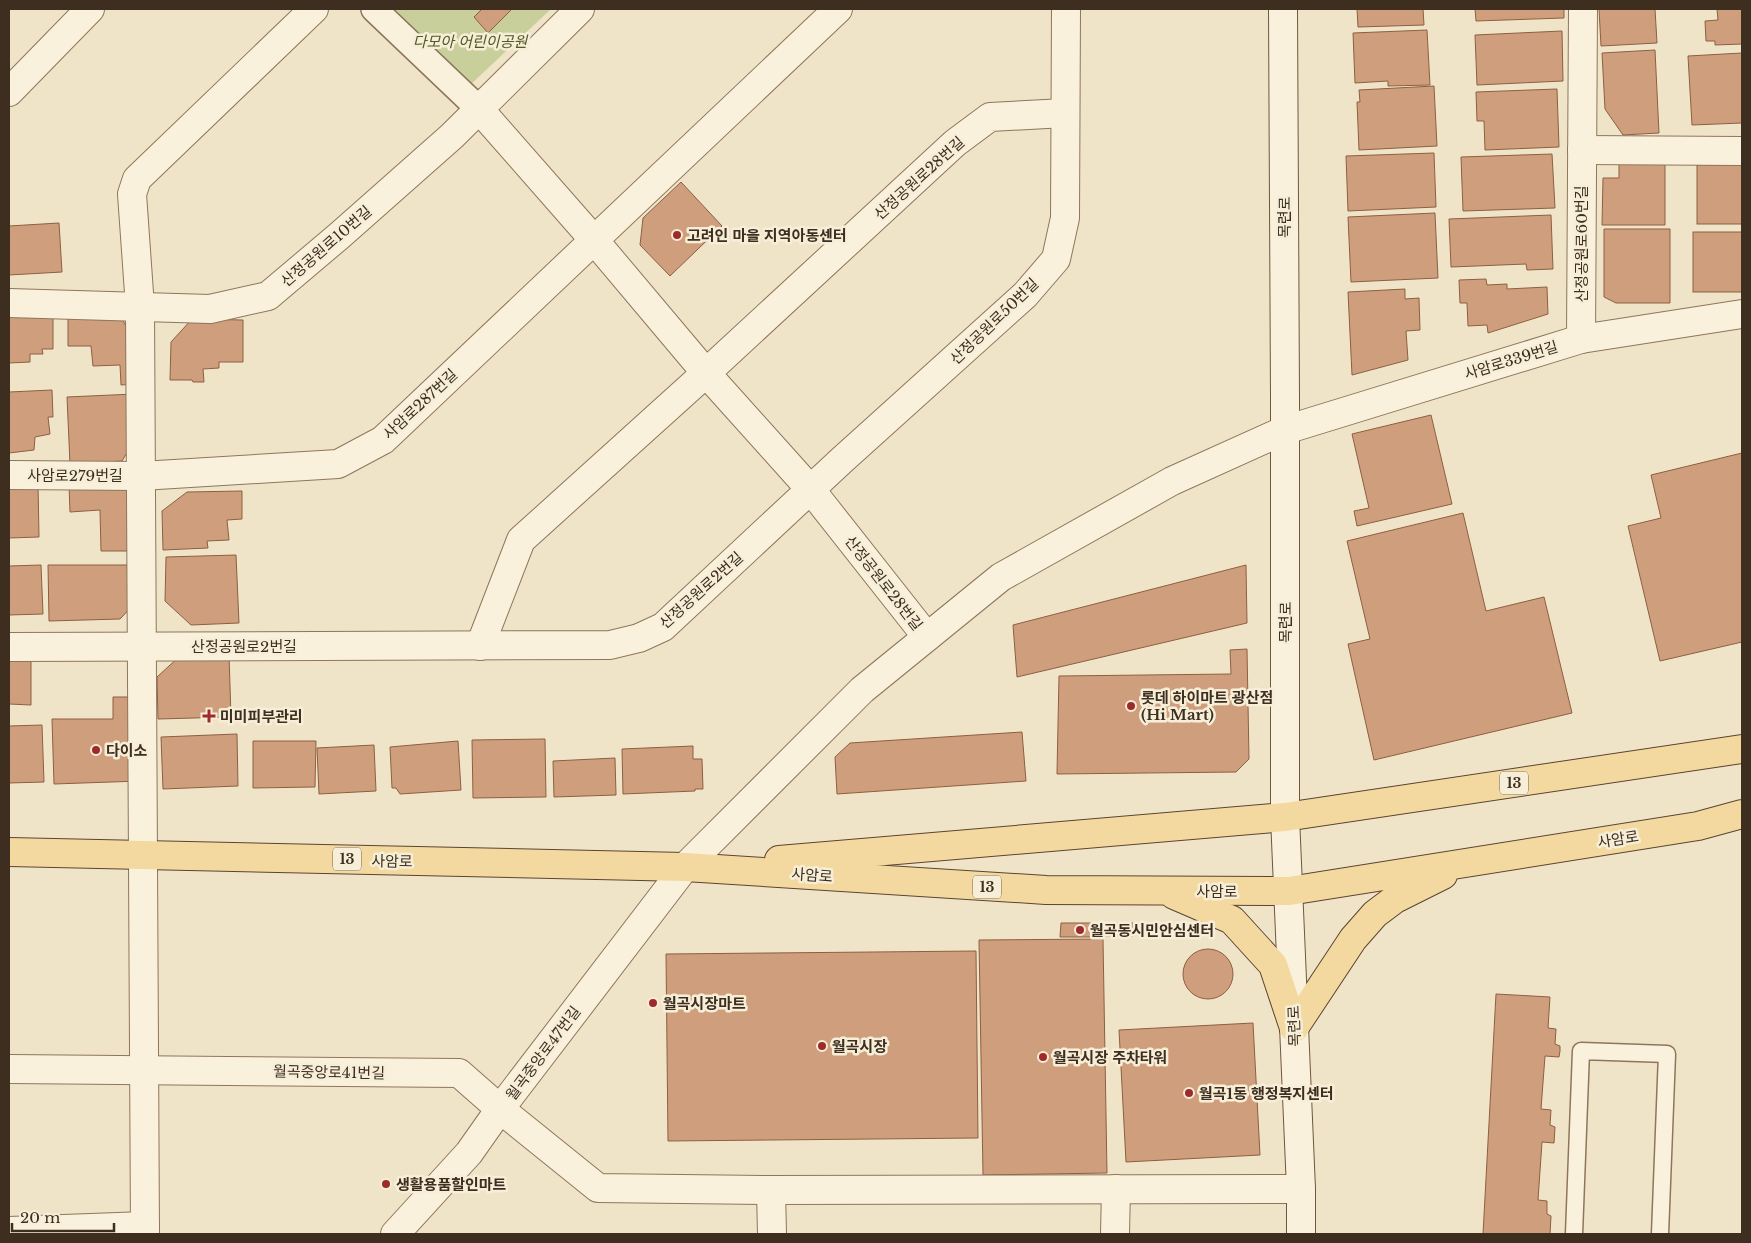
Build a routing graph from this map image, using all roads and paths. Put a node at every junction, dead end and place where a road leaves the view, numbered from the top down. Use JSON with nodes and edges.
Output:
{"nodes":[{"id":1,"x":90,"y":9,"type":"edge"},
{"id":2,"x":314,"y":9,"type":"edge"},
{"id":3,"x":374,"y":9,"type":"edge"},
{"id":4,"x":580,"y":9,"type":"edge"},
{"id":5,"x":838,"y":9,"type":"edge"},
{"id":6,"x":1066,"y":9,"type":"edge"},
{"id":7,"x":1283,"y":9,"type":"edge"},
{"id":8,"x":1583,"y":9,"type":"edge"},
{"id":9,"x":9,"y":92,"type":"edge"},
{"id":10,"x":479,"y":109,"type":"junction"},
{"id":11,"x":1065,"y":113,"type":"junction"},
{"id":12,"x":1582,"y":150,"type":"junction"},
{"id":13,"x":1742,"y":151,"type":"edge"},
{"id":14,"x":594,"y":240,"type":"junction"},
{"id":15,"x":9,"y":303,"type":"edge"},
{"id":16,"x":140,"y":307,"type":"junction"},
{"id":17,"x":1742,"y":314,"type":"edge"},
{"id":18,"x":1581,"y":339,"type":"junction"},
{"id":19,"x":706,"y":373,"type":"junction"},
{"id":20,"x":1285,"y":430,"type":"junction"},
{"id":21,"x":9,"y":475,"type":"edge"},
{"id":22,"x":141,"y":476,"type":"junction"},
{"id":23,"x":811,"y":490,"type":"junction"},
{"id":24,"x":927,"y":637,"type":"junction"},
{"id":25,"x":9,"y":646,"type":"edge"},
{"id":26,"x":142,"y":646,"type":"junction"},
{"id":27,"x":480,"y":646,"type":"junction"},
{"id":28,"x":1742,"y":748,"type":"edge"},
{"id":29,"x":1742,"y":814,"type":"edge"},
{"id":30,"x":1285,"y":817,"type":"junction"},
{"id":31,"x":9,"y":852,"type":"edge"},
{"id":32,"x":143,"y":855,"type":"junction"},
{"id":33,"x":1466,"y":863,"type":"junction"},
{"id":34,"x":685,"y":868,"type":"junction"},
{"id":35,"x":1164,"y":890,"type":"junction"},
{"id":36,"x":1289,"y":891,"type":"junction"},
{"id":37,"x":1294,"y":1028,"type":"junction"},
{"id":38,"x":9,"y":1069,"type":"edge"},
{"id":39,"x":144,"y":1070,"type":"junction"},
{"id":40,"x":500,"y":1109,"type":"junction"},
{"id":41,"x":1116,"y":1189,"type":"junction"},
{"id":42,"x":1301,"y":1189,"type":"junction"},
{"id":43,"x":770,"y":1190,"type":"junction"},
{"id":44,"x":145,"y":1230,"type":"edge"},
{"id":45,"x":9,"y":1231,"type":"edge"},
{"id":46,"x":395,"y":1234,"type":"edge"},
{"id":47,"x":772,"y":1234,"type":"edge"},
{"id":48,"x":1115,"y":1234,"type":"edge"},
{"id":49,"x":1301,"y":1234,"type":"edge"},
{"id":50,"x":1574,"y":1234,"type":"edge"},
{"id":51,"x":1660,"y":1234,"type":"edge"}],
"edges":[{"from":1,"to":9,"type":"street"},
{"from":2,"to":16,"type":"street"},
{"from":3,"to":10,"type":"street"},
{"from":4,"to":10,"type":"street","name":"산정공원로10번길"},
{"from":5,"to":14,"type":"street"},
{"from":6,"to":11,"type":"street","name":"산정공원로50번길"},
{"from":7,"to":20,"type":"street","name":"목련로"},
{"from":8,"to":12,"type":"street","name":"산정공원로60번길"},
{"from":10,"to":14,"type":"street","name":"산정공원로28번길"},
{"from":10,"to":16,"type":"street","name":"산정공원로10번길"},
{"from":11,"to":19,"type":"street","name":"산정공원로28번길"},
{"from":11,"to":23,"type":"street","name":"산정공원로50번길"},
{"from":12,"to":13,"type":"street"},
{"from":12,"to":18,"type":"street","name":"산정공원로60번길"},
{"from":14,"to":19,"type":"street","name":"산정공원로28번길"},
{"from":14,"to":22,"type":"street","name":"사암로287번길"},
{"from":15,"to":16,"type":"street","name":"산정공원로10번길"},
{"from":16,"to":22,"type":"street"},
{"from":17,"to":18,"type":"street","name":"사암로339번길"},
{"from":18,"to":20,"type":"street","name":"사암로339번길"},
{"from":19,"to":23,"type":"street","name":"산정공원로28번길"},
{"from":19,"to":27,"type":"street"},
{"from":20,"to":24,"type":"street","name":"산정공원로28번길"},
{"from":20,"to":30,"type":"street","name":"목련로"},
{"from":21,"to":22,"type":"street","name":"사암로279번길"},
{"from":22,"to":26,"type":"street"},
{"from":23,"to":24,"type":"street","name":"산정공원로28번길"},
{"from":23,"to":27,"type":"street","name":"산정공원로2번길"},
{"from":24,"to":34,"type":"street","name":"월곡중앙로47번길"},
{"from":25,"to":26,"type":"street","name":"산정공원로2번길"},
{"from":26,"to":27,"type":"street","name":"산정공원로2번길"},
{"from":26,"to":32,"type":"street"},
{"from":28,"to":30,"type":"main road","name":"사암로","number":"13"},
{"from":29,"to":33,"type":"main road","name":"사암로","number":"13"},
{"from":30,"to":34,"type":"main road","name":"사암로","number":"13"},
{"from":30,"to":36,"type":"street","name":"목련로"},
{"from":31,"to":32,"type":"main road","name":"사암로","number":"13"},
{"from":32,"to":34,"type":"main road","name":"사암로","number":"13"},
{"from":32,"to":39,"type":"street"},
{"from":33,"to":36,"type":"main road","name":"사암로","number":"13"},
{"from":33,"to":37,"type":"main road"},
{"from":34,"to":35,"type":"main road","name":"사암로","number":"13"},
{"from":34,"to":40,"type":"street","name":"월곡중앙로47번길"},
{"from":35,"to":36,"type":"main road","name":"사암로","number":"13"},
{"from":35,"to":37,"type":"main road"},
{"from":36,"to":37,"type":"street","name":"목련로"},
{"from":37,"to":42,"type":"street","name":"목련로"},
{"from":38,"to":39,"type":"street","name":"월곡중앙로41번길"},
{"from":39,"to":40,"type":"street","name":"월곡중앙로41번길"},
{"from":39,"to":44,"type":"street"},
{"from":40,"to":43,"type":"street","name":"월곡중앙로41번길"},
{"from":40,"to":46,"type":"street","name":"월곡중앙로47번길"},
{"from":41,"to":42,"type":"street","name":"월곡중앙로41번길"},
{"from":41,"to":43,"type":"street","name":"월곡중앙로41번길"},
{"from":41,"to":48,"type":"street"},
{"from":42,"to":49,"type":"street","name":"목련로"},
{"from":43,"to":47,"type":"street"},
{"from":44,"to":45,"type":"street"},
{"from":50,"to":51,"type":"lane"}]}
